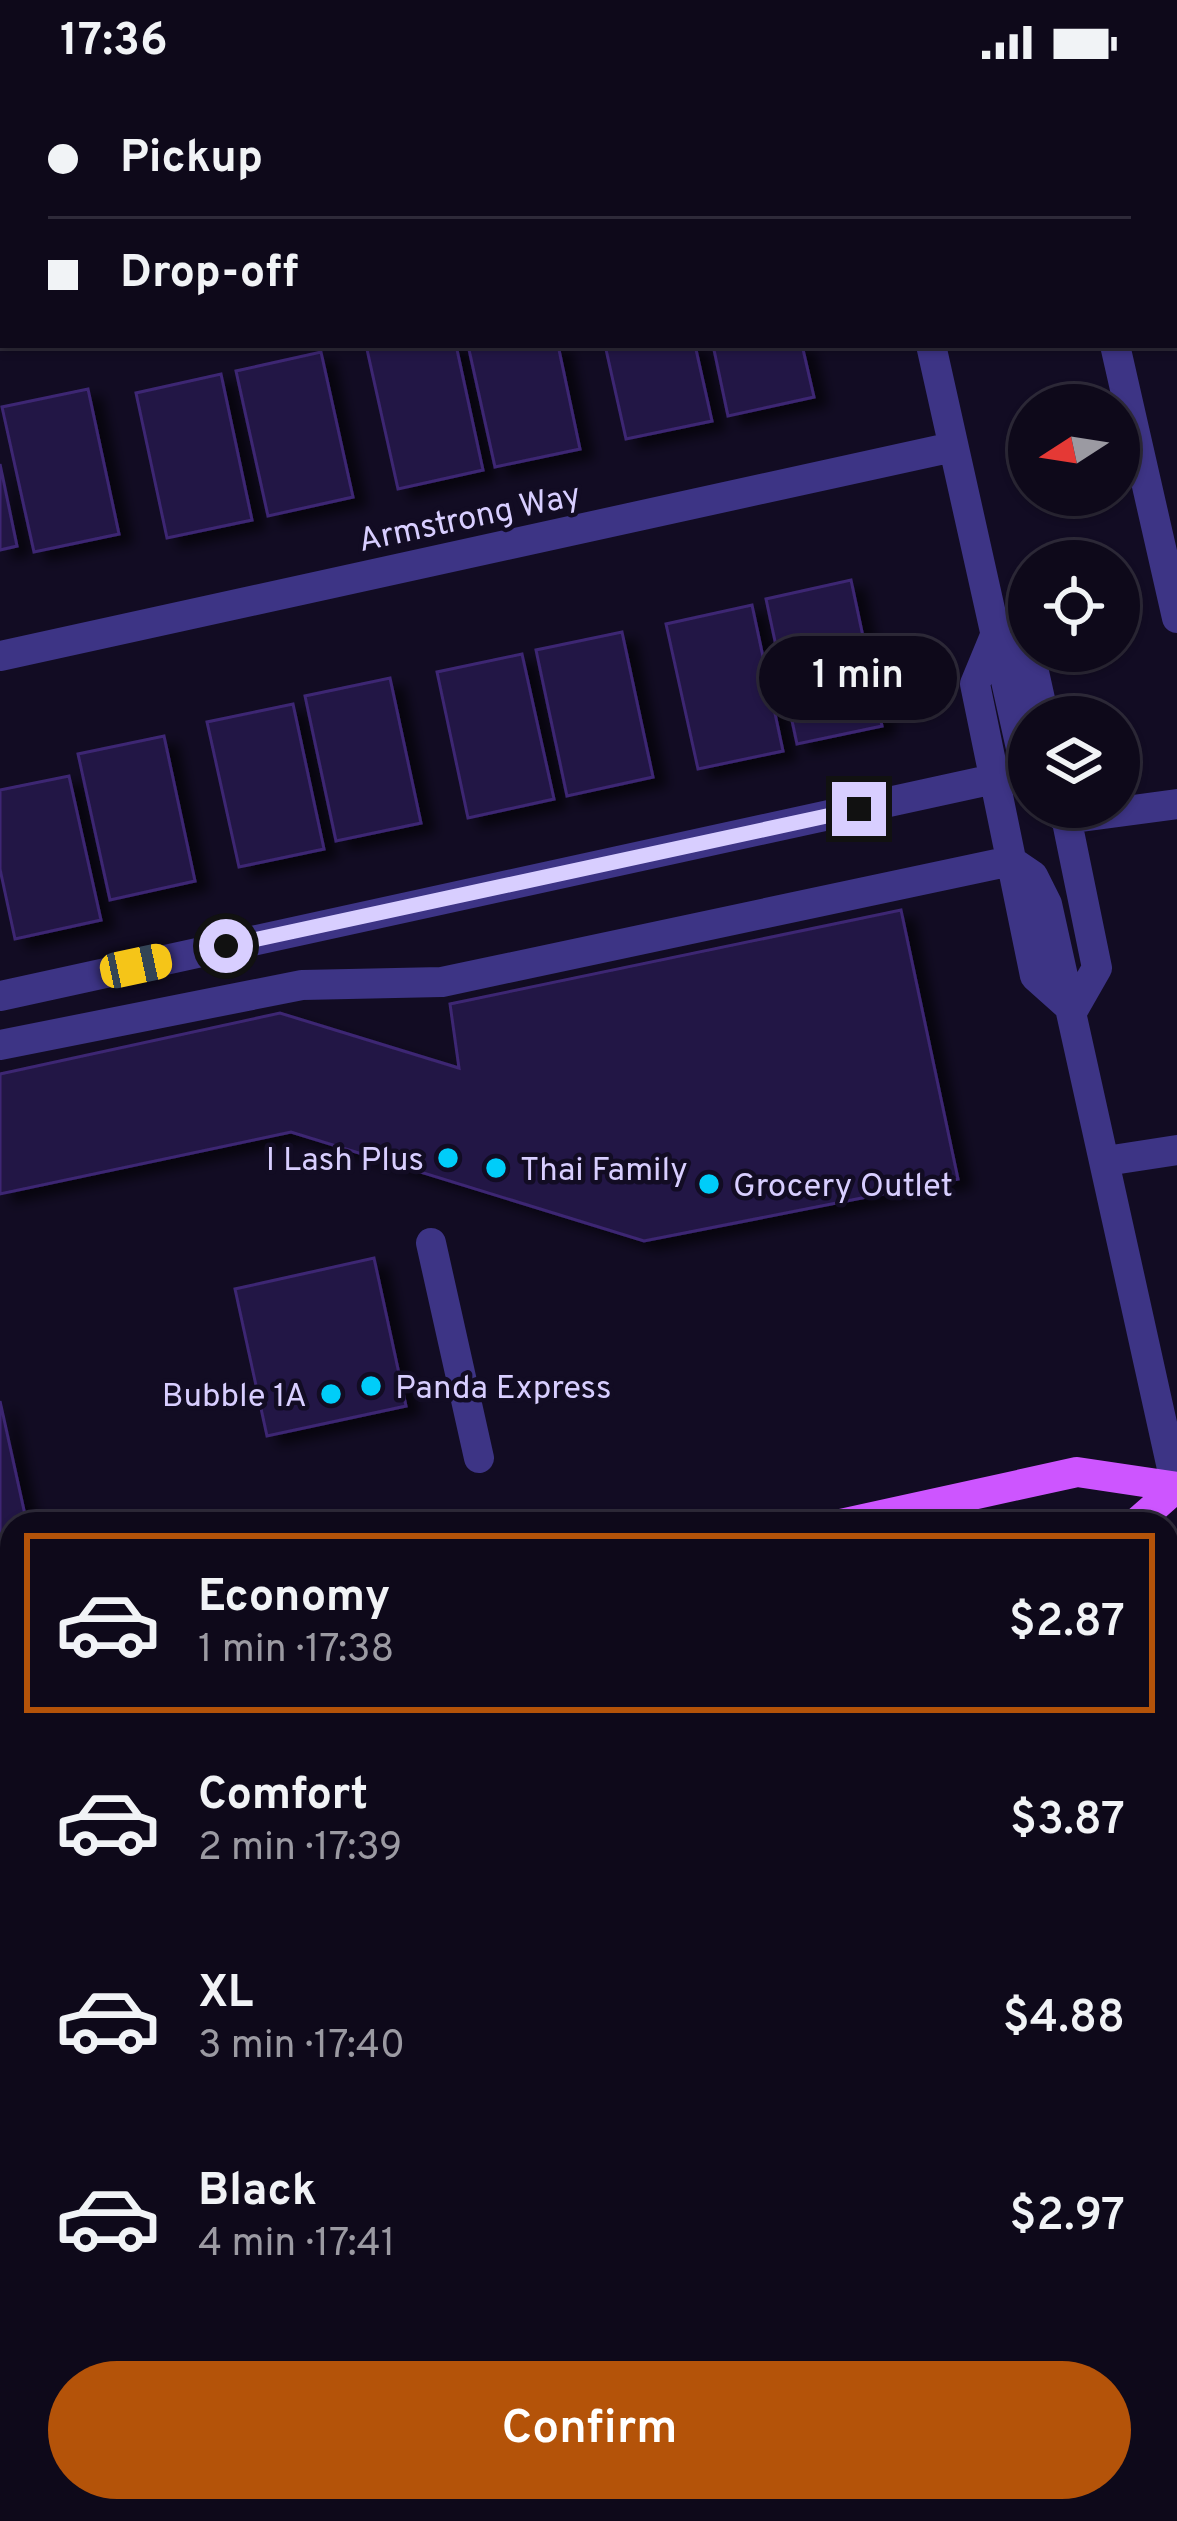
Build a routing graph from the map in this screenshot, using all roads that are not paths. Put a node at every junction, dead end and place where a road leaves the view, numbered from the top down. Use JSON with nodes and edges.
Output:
{"nodes":[{"id":1,"x":932,"y":348,"type":"edge"},
{"id":2,"x":1116,"y":348,"type":"edge"},
{"id":3,"x":953,"y":447,"type":"junction"},
{"id":4,"x":1177,"y":619,"type":"edge"},
{"id":5,"x":994,"y":638,"type":"junction"},
{"id":6,"x":0,"y":656,"type":"edge"},
{"id":7,"x":1008,"y":696,"type":"edge"},
{"id":8,"x":1039,"y":696,"type":"edge"},
{"id":9,"x":994,"y":779,"type":"junction"},
{"id":10,"x":1177,"y":804,"type":"edge"},
{"id":11,"x":1140,"y":806,"type":"edge"},
{"id":12,"x":1063,"y":828,"type":"edge"},
{"id":13,"x":1011,"y":861,"type":"junction"},
{"id":14,"x":0,"y":996,"type":"edge"},
{"id":15,"x":1073,"y":1010,"type":"junction"},
{"id":16,"x":0,"y":1045,"type":"edge"},
{"id":17,"x":1177,"y":1150,"type":"edge"},
{"id":18,"x":1106,"y":1161,"type":"junction"},
{"id":19,"x":431,"y":1243,"type":"dead end"},
{"id":20,"x":478,"y":1458,"type":"dead end"},
{"id":21,"x":1177,"y":1489,"type":"edge"},
{"id":22,"x":895,"y":1512,"type":"edge"},
{"id":23,"x":1149,"y":1512,"type":"edge"}],
"edges":[{"from":1,"to":3,"type":"street"},
{"from":2,"to":4,"type":"street"},
{"from":3,"to":5,"type":"street"},
{"from":3,"to":6,"type":"street","name":"Armstrong Way"},
{"from":5,"to":7,"type":"street"},
{"from":5,"to":8,"type":"street"},
{"from":5,"to":9,"type":"street"},
{"from":9,"to":13,"type":"street"},
{"from":9,"to":14,"type":"street"},
{"from":10,"to":11,"type":"street"},
{"from":12,"to":15,"type":"street"},
{"from":13,"to":15,"type":"street"},
{"from":13,"to":16,"type":"street"},
{"from":15,"to":18,"type":"street"},
{"from":17,"to":18,"type":"street"},
{"from":18,"to":21,"type":"street"},
{"from":19,"to":20,"type":"street"},
{"from":21,"to":22,"type":"main road"},
{"from":21,"to":23,"type":"main road"}]}
